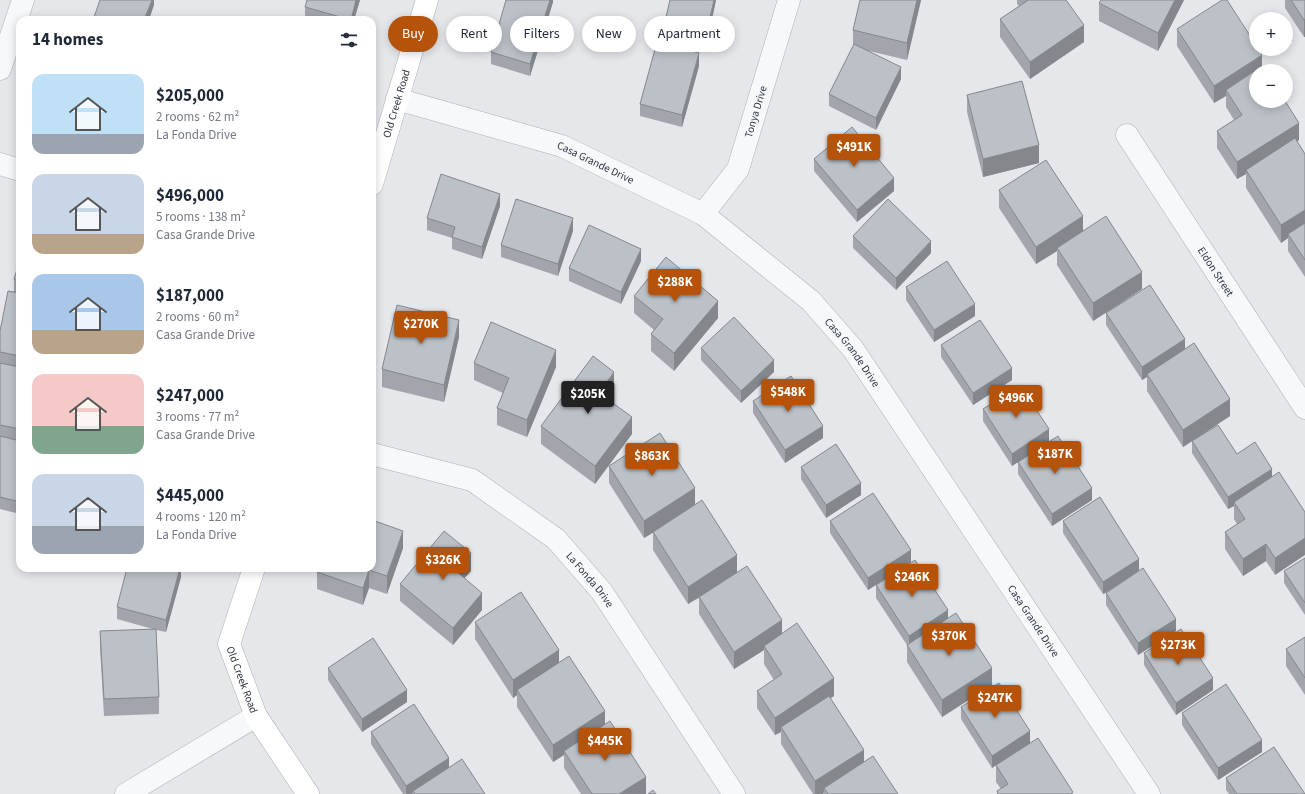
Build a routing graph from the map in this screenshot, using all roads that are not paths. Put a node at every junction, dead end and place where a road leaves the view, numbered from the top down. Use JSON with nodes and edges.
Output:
{"nodes":[{"id":1,"x":23,"y":0,"type":"edge"},
{"id":2,"x":427,"y":0,"type":"edge"},
{"id":3,"x":789,"y":0,"type":"edge"},
{"id":4,"x":18,"y":16,"type":"edge"},
{"id":5,"x":16,"y":21,"type":"edge"},
{"id":6,"x":0,"y":69,"type":"edge"},
{"id":7,"x":398,"y":99,"type":"junction"},
{"id":8,"x":1127,"y":135,"type":"dead end"},
{"id":9,"x":0,"y":164,"type":"edge"},
{"id":10,"x":16,"y":169,"type":"edge"},
{"id":11,"x":376,"y":171,"type":"edge"},
{"id":12,"x":703,"y":214,"type":"junction"},
{"id":13,"x":1305,"y":408,"type":"edge"},
{"id":14,"x":376,"y":455,"type":"edge"},
{"id":15,"x":253,"y":572,"type":"edge"},
{"id":16,"x":256,"y":716,"type":"junction"},
{"id":17,"x":126,"y":794,"type":"edge"},
{"id":18,"x":308,"y":794,"type":"edge"},
{"id":19,"x":734,"y":794,"type":"edge"},
{"id":20,"x":1149,"y":794,"type":"edge"}],
"edges":[{"from":1,"to":4,"type":"street"},
{"from":2,"to":7,"type":"street","name":"Old Creek Road"},
{"from":3,"to":12,"type":"street","name":"Tonya Drive"},
{"from":5,"to":6,"type":"street"},
{"from":7,"to":11,"type":"street","name":"Old Creek Road"},
{"from":7,"to":12,"type":"street","name":"Casa Grande Drive"},
{"from":8,"to":13,"type":"street","name":"Eldon Street"},
{"from":9,"to":10,"type":"street"},
{"from":12,"to":20,"type":"street","name":"Casa Grande Drive"},
{"from":14,"to":19,"type":"street","name":"La Fonda Drive"},
{"from":15,"to":16,"type":"street","name":"Old Creek Road"},
{"from":16,"to":17,"type":"street","name":"Old Creek Road"},
{"from":16,"to":18,"type":"street"}]}
